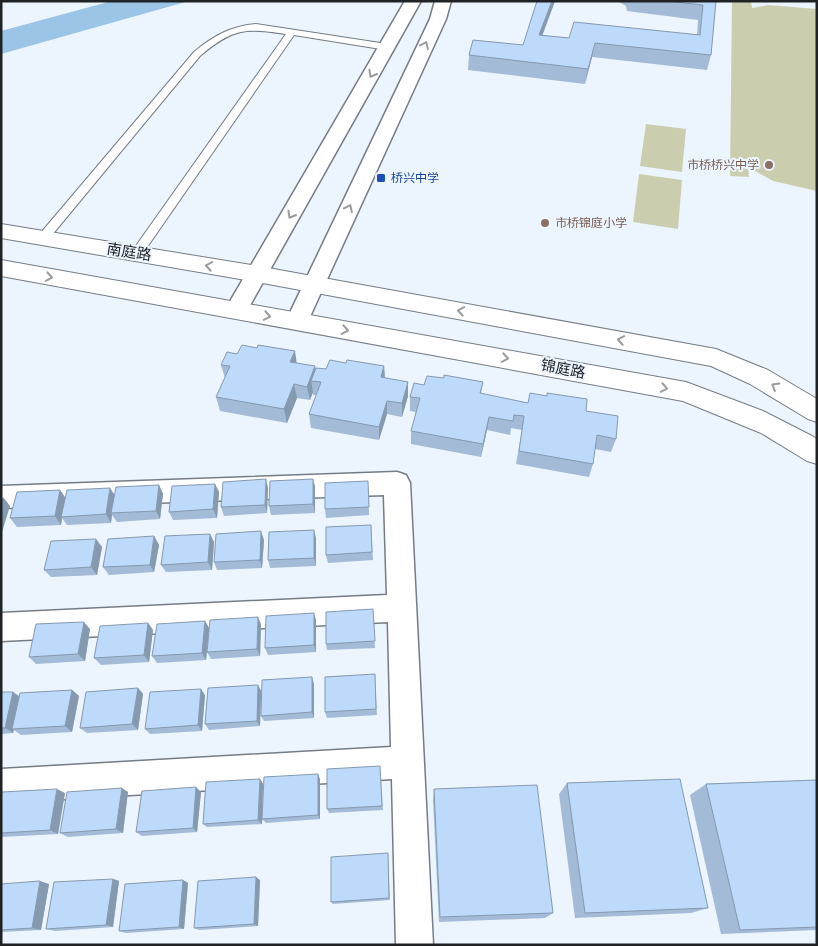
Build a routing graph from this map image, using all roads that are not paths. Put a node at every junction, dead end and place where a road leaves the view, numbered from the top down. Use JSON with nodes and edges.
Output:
{"nodes":[{"id":1,"x":414,"y":1,"type":"edge"},
{"id":2,"x":443,"y":1,"type":"edge"},
{"id":3,"x":292,"y":32,"type":"junction"},
{"id":4,"x":387,"y":47,"type":"junction"},
{"id":5,"x":1,"y":231,"type":"edge"},
{"id":6,"x":42,"y":238,"type":"junction"},
{"id":7,"x":99,"y":247,"type":"junction"},
{"id":8,"x":137,"y":253,"type":"junction"},
{"id":9,"x":1,"y":268,"type":"edge"},
{"id":10,"x":257,"y":274,"type":"junction"},
{"id":11,"x":74,"y":281,"type":"junction"},
{"id":12,"x":314,"y":284,"type":"junction"},
{"id":13,"x":236,"y":310,"type":"junction"},
{"id":14,"x":297,"y":321,"type":"junction"},
{"id":15,"x":817,"y":412,"type":"edge"},
{"id":16,"x":817,"y":452,"type":"edge"},
{"id":17,"x":1,"y":497,"type":"edge"},
{"id":18,"x":402,"y":608,"type":"junction"},
{"id":19,"x":1,"y":628,"type":"edge"},
{"id":20,"x":408,"y":762,"type":"junction"},
{"id":21,"x":1,"y":786,"type":"edge"},
{"id":22,"x":415,"y":945,"type":"edge"}],
"edges":[{"from":1,"to":4,"type":"street"},
{"from":12,"to":2,"type":"street","one_way":true},
{"from":3,"to":4,"type":"lane"},
{"from":3,"to":6,"type":"lane"},
{"from":3,"to":8,"type":"lane"},
{"from":4,"to":10,"type":"street","one_way":true},
{"from":5,"to":6,"type":"street","name":"南庭路"},
{"from":6,"to":7,"type":"street","name":"南庭路"},
{"from":7,"to":8,"type":"street","name":"南庭路"},
{"from":7,"to":11,"type":"street"},
{"from":10,"to":8,"type":"street","name":"南庭路","one_way":true},
{"from":9,"to":11,"type":"street","one_way":true},
{"from":10,"to":12,"type":"street"},
{"from":10,"to":13,"type":"street"},
{"from":11,"to":13,"type":"street"},
{"from":12,"to":14,"type":"street"},
{"from":15,"to":12,"type":"street","one_way":true},
{"from":13,"to":14,"type":"street","name":"锦庭路","one_way":true},
{"from":14,"to":16,"type":"street","name":"锦庭路","one_way":true},
{"from":17,"to":18,"type":"street"},
{"from":18,"to":19,"type":"street"},
{"from":18,"to":20,"type":"street"},
{"from":20,"to":21,"type":"street"},
{"from":20,"to":22,"type":"street"}]}
